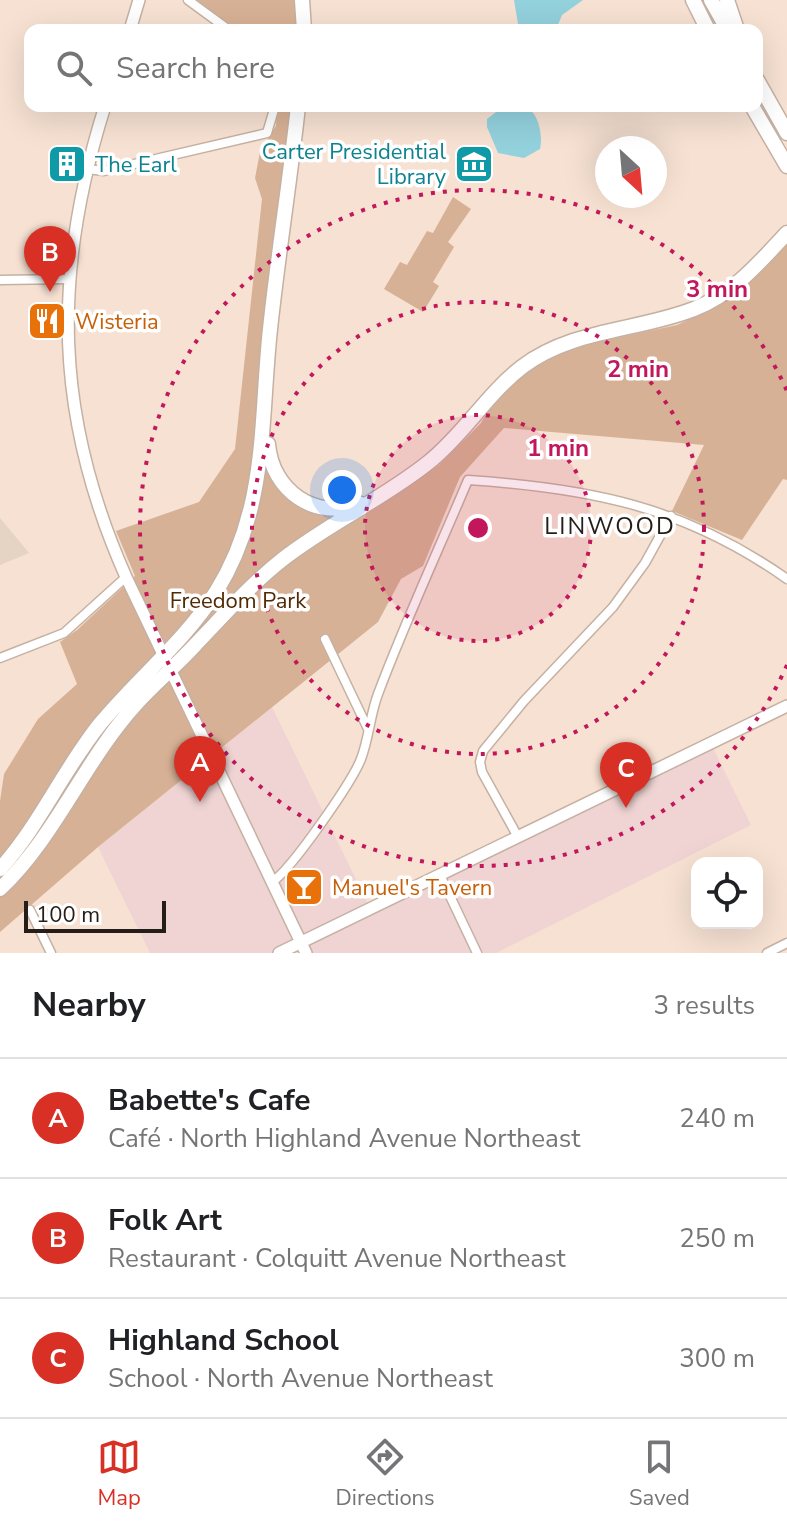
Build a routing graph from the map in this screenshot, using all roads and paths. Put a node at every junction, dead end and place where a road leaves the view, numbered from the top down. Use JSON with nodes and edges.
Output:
{"nodes":[{"id":1,"x":139,"y":0,"type":"edge"},
{"id":2,"x":188,"y":0,"type":"edge"},
{"id":3,"x":302,"y":0,"type":"edge"},
{"id":4,"x":693,"y":0,"type":"edge"},
{"id":5,"x":711,"y":0,"type":"edge"},
{"id":6,"x":727,"y":0,"type":"edge"},
{"id":7,"x":132,"y":24,"type":"edge"},
{"id":8,"x":221,"y":24,"type":"edge"},
{"id":9,"x":304,"y":24,"type":"edge"},
{"id":10,"x":705,"y":24,"type":"edge"},
{"id":11,"x":725,"y":24,"type":"edge"},
{"id":12,"x":735,"y":24,"type":"edge"},
{"id":13,"x":763,"y":91,"type":"edge"},
{"id":14,"x":103,"y":112,"type":"edge"},
{"id":15,"x":273,"y":112,"type":"edge"},
{"id":16,"x":297,"y":112,"type":"edge"},
{"id":17,"x":756,"y":112,"type":"edge"},
{"id":18,"x":787,"y":133,"type":"edge"},
{"id":19,"x":787,"y":166,"type":"edge"},
{"id":20,"x":87,"y":169,"type":"junction"},
{"id":21,"x":787,"y":233,"type":"edge"},
{"id":22,"x":68,"y":279,"type":"junction"},
{"id":23,"x":0,"y":280,"type":"edge"},
{"id":24,"x":265,"y":411,"type":"junction"},
{"id":25,"x":397,"y":486,"type":"junction"},
{"id":26,"x":671,"y":516,"type":"junction"},
{"id":27,"x":126,"y":577,"type":"junction"},
{"id":28,"x":787,"y":579,"type":"edge"},
{"id":29,"x":325,"y":639,"type":"dead end"},
{"id":30,"x":0,"y":658,"type":"edge"},
{"id":31,"x":167,"y":663,"type":"junction"},
{"id":32,"x":787,"y":706,"type":"edge"},
{"id":33,"x":369,"y":730,"type":"junction"},
{"id":34,"x":518,"y":837,"type":"junction"},
{"id":35,"x":0,"y":869,"type":"edge"},
{"id":36,"x":440,"y":875,"type":"junction"},
{"id":37,"x":272,"y":882,"type":"junction"},
{"id":38,"x":0,"y":889,"type":"edge"},
{"id":39,"x":30,"y":910,"type":"dead end"},
{"id":40,"x":787,"y":943,"type":"edge"},
{"id":41,"x":303,"y":948,"type":"edge"},
{"id":42,"x":51,"y":953,"type":"edge"},
{"id":43,"x":279,"y":953,"type":"edge"},
{"id":44,"x":477,"y":953,"type":"edge"},
{"id":45,"x":767,"y":953,"type":"edge"}],
"edges":[{"from":1,"to":7,"type":"main road"},
{"from":2,"to":8,"type":"street"},
{"from":3,"to":9,"type":"highway"},
{"from":4,"to":10,"type":"highway"},
{"from":5,"to":11,"type":"highway"},
{"from":6,"to":12,"type":"highway"},
{"from":13,"to":18,"type":"highway"},
{"from":14,"to":20,"type":"main road"},
{"from":15,"to":20,"type":"street"},
{"from":16,"to":24,"type":"highway"},
{"from":17,"to":19,"type":"highway"},
{"from":20,"to":22,"type":"main road"},
{"from":21,"to":25,"type":"highway"},
{"from":22,"to":23,"type":"street"},
{"from":22,"to":27,"type":"main road"},
{"from":24,"to":25,"type":"highway"},
{"from":24,"to":31,"type":"highway"},
{"from":25,"to":31,"type":"highway"},
{"from":26,"to":28,"type":"street"},
{"from":26,"to":33,"type":"street"},
{"from":26,"to":34,"type":"street"},
{"from":27,"to":30,"type":"street"},
{"from":27,"to":31,"type":"main road"},
{"from":29,"to":33,"type":"street"},
{"from":31,"to":35,"type":"highway"},
{"from":31,"to":37,"type":"main road"},
{"from":31,"to":38,"type":"highway"},
{"from":32,"to":34,"type":"main road"},
{"from":33,"to":37,"type":"street"},
{"from":34,"to":36,"type":"main road"},
{"from":36,"to":41,"type":"main road"},
{"from":36,"to":44,"type":"street"},
{"from":37,"to":41,"type":"main road"},
{"from":39,"to":42,"type":"street"},
{"from":40,"to":45,"type":"street"},
{"from":41,"to":43,"type":"main road"}]}
